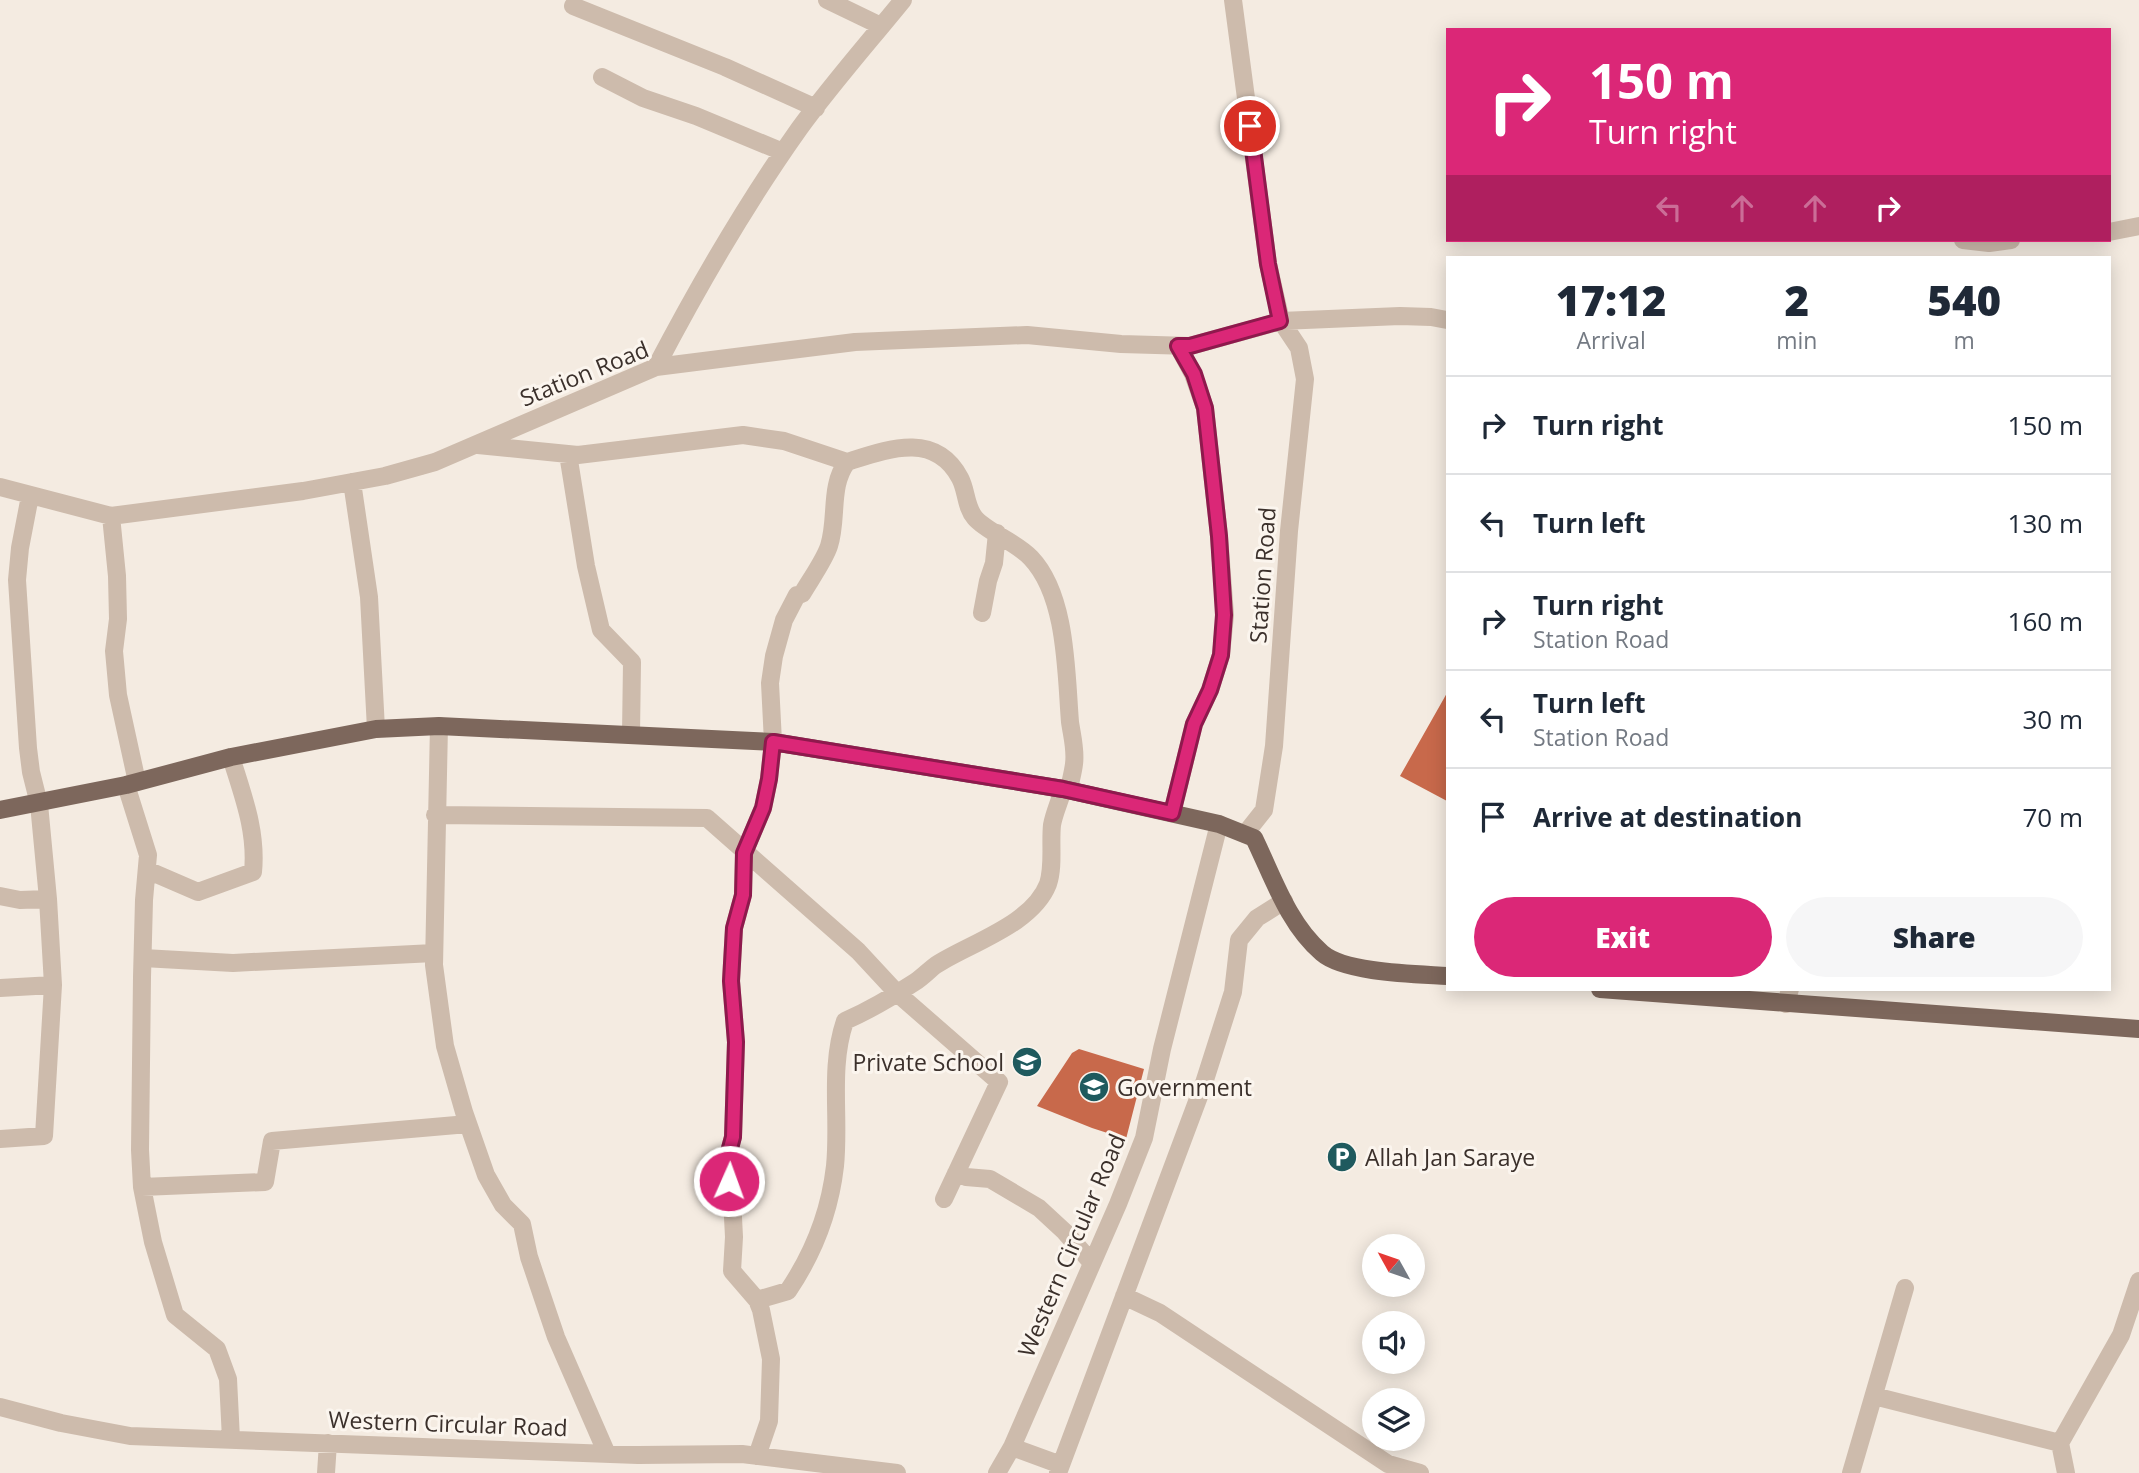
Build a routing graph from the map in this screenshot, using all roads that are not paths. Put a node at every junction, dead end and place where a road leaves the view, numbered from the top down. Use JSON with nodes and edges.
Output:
{"nodes":[{"id":1,"x":827,"y":0,"type":"edge"},
{"id":2,"x":903,"y":0,"type":"edge"},
{"id":3,"x":1233,"y":0,"type":"edge"},
{"id":4,"x":573,"y":6,"type":"dead end"},
{"id":5,"x":881,"y":26,"type":"junction"},
{"id":6,"x":602,"y":77,"type":"dead end"},
{"id":7,"x":816,"y":108,"type":"junction"},
{"id":8,"x":783,"y":152,"type":"junction"},
{"id":9,"x":2139,"y":226,"type":"edge"},
{"id":10,"x":2111,"y":232,"type":"edge"},
{"id":11,"x":1446,"y":320,"type":"edge"},
{"id":12,"x":1280,"y":321,"type":"junction"},
{"id":13,"x":1178,"y":346,"type":"junction"},
{"id":14,"x":656,"y":367,"type":"junction"},
{"id":15,"x":474,"y":445,"type":"junction"},
{"id":16,"x":568,"y":454,"type":"junction"},
{"id":17,"x":847,"y":462,"type":"junction"},
{"id":18,"x":352,"y":482,"type":"junction"},
{"id":19,"x":0,"y":487,"type":"edge"},
{"id":20,"x":30,"y":496,"type":"junction"},
{"id":21,"x":111,"y":516,"type":"junction"},
{"id":22,"x":997,"y":533,"type":"junction"},
{"id":23,"x":982,"y":612,"type":"dead end"},
{"id":24,"x":439,"y":726,"type":"junction"},
{"id":25,"x":376,"y":729,"type":"junction"},
{"id":26,"x":631,"y":734,"type":"junction"},
{"id":27,"x":773,"y":742,"type":"junction"},
{"id":28,"x":231,"y":757,"type":"junction"},
{"id":29,"x":131,"y":783,"type":"junction"},
{"id":30,"x":1066,"y":790,"type":"junction"},
{"id":31,"x":39,"y":804,"type":"junction"},
{"id":32,"x":0,"y":810,"type":"edge"},
{"id":33,"x":1172,"y":813,"type":"junction"},
{"id":34,"x":435,"y":815,"type":"junction"},
{"id":35,"x":1219,"y":824,"type":"junction"},
{"id":36,"x":1245,"y":834,"type":"junction"},
{"id":37,"x":744,"y":853,"type":"junction"},
{"id":38,"x":147,"y":870,"type":"junction"},
{"id":39,"x":0,"y":897,"type":"edge"},
{"id":40,"x":48,"y":899,"type":"junction"},
{"id":41,"x":1284,"y":901,"type":"junction"},
{"id":42,"x":434,"y":953,"type":"junction"},
{"id":43,"x":143,"y":958,"type":"junction"},
{"id":44,"x":1446,"y":976,"type":"edge"},
{"id":45,"x":53,"y":985,"type":"junction"},
{"id":46,"x":0,"y":988,"type":"edge"},
{"id":47,"x":1654,"y":991,"type":"edge"},
{"id":48,"x":897,"y":993,"type":"junction"},
{"id":49,"x":1788,"y":996,"type":"edge"},
{"id":50,"x":2139,"y":1030,"type":"edge"},
{"id":51,"x":468,"y":1124,"type":"junction"},
{"id":52,"x":0,"y":1139,"type":"edge"},
{"id":53,"x":956,"y":1173,"type":"junction"},
{"id":54,"x":142,"y":1188,"type":"junction"},
{"id":55,"x":944,"y":1199,"type":"dead end"},
{"id":56,"x":1092,"y":1263,"type":"junction"},
{"id":57,"x":2139,"y":1281,"type":"edge"},
{"id":58,"x":1905,"y":1288,"type":"dead end"},
{"id":59,"x":1124,"y":1296,"type":"junction"},
{"id":60,"x":757,"y":1300,"type":"junction"},
{"id":61,"x":1874,"y":1396,"type":"junction"},
{"id":62,"x":0,"y":1407,"type":"edge"},
{"id":63,"x":231,"y":1439,"type":"junction"},
{"id":64,"x":328,"y":1443,"type":"junction"},
{"id":65,"x":2060,"y":1443,"type":"junction"},
{"id":66,"x":1012,"y":1447,"type":"junction"},
{"id":67,"x":607,"y":1454,"type":"junction"},
{"id":68,"x":757,"y":1456,"type":"junction"},
{"id":69,"x":1059,"y":1469,"type":"edge"},
{"id":70,"x":326,"y":1473,"type":"edge"},
{"id":71,"x":897,"y":1473,"type":"edge"},
{"id":72,"x":997,"y":1473,"type":"edge"},
{"id":73,"x":1420,"y":1473,"type":"edge"},
{"id":74,"x":1851,"y":1473,"type":"edge"},
{"id":75,"x":2066,"y":1473,"type":"edge"}],
"edges":[{"from":1,"to":5,"type":"street"},
{"from":2,"to":5,"type":"street"},
{"from":3,"to":12,"type":"street","name":"Station Road"},
{"from":4,"to":7,"type":"street"},
{"from":5,"to":7,"type":"street"},
{"from":6,"to":8,"type":"street"},
{"from":7,"to":8,"type":"street"},
{"from":8,"to":14,"type":"street"},
{"from":9,"to":10,"type":"street"},
{"from":11,"to":12,"type":"street"},
{"from":12,"to":13,"type":"street","name":"Station Road"},
{"from":12,"to":36,"type":"street","name":"Station Road"},
{"from":13,"to":14,"type":"street","name":"Station Road"},
{"from":13,"to":33,"type":"street"},
{"from":14,"to":15,"type":"street","name":"Station Road"},
{"from":15,"to":16,"type":"street"},
{"from":15,"to":18,"type":"street","name":"Station Road"},
{"from":16,"to":17,"type":"street"},
{"from":16,"to":26,"type":"street"},
{"from":17,"to":22,"type":"street"},
{"from":17,"to":27,"type":"street"},
{"from":18,"to":21,"type":"street","name":"Station Road"},
{"from":18,"to":25,"type":"street"},
{"from":19,"to":20,"type":"street","name":"Station Road"},
{"from":20,"to":21,"type":"street","name":"Station Road"},
{"from":20,"to":31,"type":"street"},
{"from":21,"to":29,"type":"street"},
{"from":22,"to":23,"type":"street"},
{"from":22,"to":30,"type":"street"},
{"from":24,"to":25,"type":"main road"},
{"from":24,"to":26,"type":"main road"},
{"from":24,"to":34,"type":"street"},
{"from":25,"to":28,"type":"main road"},
{"from":26,"to":27,"type":"main road"},
{"from":27,"to":30,"type":"main road"},
{"from":27,"to":37,"type":"street"},
{"from":28,"to":29,"type":"main road"},
{"from":28,"to":38,"type":"street"},
{"from":29,"to":31,"type":"main road"},
{"from":29,"to":38,"type":"street"},
{"from":30,"to":33,"type":"main road"},
{"from":30,"to":48,"type":"street"},
{"from":31,"to":32,"type":"main road"},
{"from":31,"to":40,"type":"street"},
{"from":33,"to":35,"type":"main road"},
{"from":34,"to":37,"type":"street"},
{"from":34,"to":42,"type":"street"},
{"from":35,"to":36,"type":"main road"},
{"from":35,"to":56,"type":"street","name":"Western Circular Road"},
{"from":36,"to":41,"type":"main road"},
{"from":37,"to":48,"type":"street"},
{"from":37,"to":60,"type":"street"},
{"from":38,"to":43,"type":"street"},
{"from":39,"to":40,"type":"street"},
{"from":40,"to":45,"type":"street"},
{"from":41,"to":44,"type":"main road"},
{"from":41,"to":59,"type":"street"},
{"from":42,"to":43,"type":"street"},
{"from":42,"to":51,"type":"street"},
{"from":43,"to":54,"type":"street"},
{"from":45,"to":46,"type":"street"},
{"from":45,"to":52,"type":"street"},
{"from":47,"to":49,"type":"main road"},
{"from":48,"to":53,"type":"street"},
{"from":48,"to":60,"type":"street"},
{"from":49,"to":50,"type":"main road"},
{"from":51,"to":54,"type":"street"},
{"from":51,"to":67,"type":"street"},
{"from":53,"to":55,"type":"street"},
{"from":53,"to":56,"type":"street"},
{"from":54,"to":63,"type":"street"},
{"from":56,"to":66,"type":"street","name":"Western Circular Road"},
{"from":57,"to":65,"type":"street"},
{"from":58,"to":61,"type":"street"},
{"from":59,"to":69,"type":"street"},
{"from":59,"to":73,"type":"street"},
{"from":60,"to":68,"type":"street"},
{"from":61,"to":65,"type":"street"},
{"from":61,"to":74,"type":"street"},
{"from":62,"to":63,"type":"street","name":"Western Circular Road"},
{"from":63,"to":64,"type":"street","name":"Western Circular Road"},
{"from":64,"to":67,"type":"street","name":"Western Circular Road"},
{"from":64,"to":70,"type":"street"},
{"from":65,"to":75,"type":"street"},
{"from":66,"to":69,"type":"street"},
{"from":66,"to":72,"type":"street","name":"Western Circular Road"},
{"from":67,"to":68,"type":"street","name":"Western Circular Road"},
{"from":68,"to":71,"type":"street","name":"Western Circular Road"}]}
